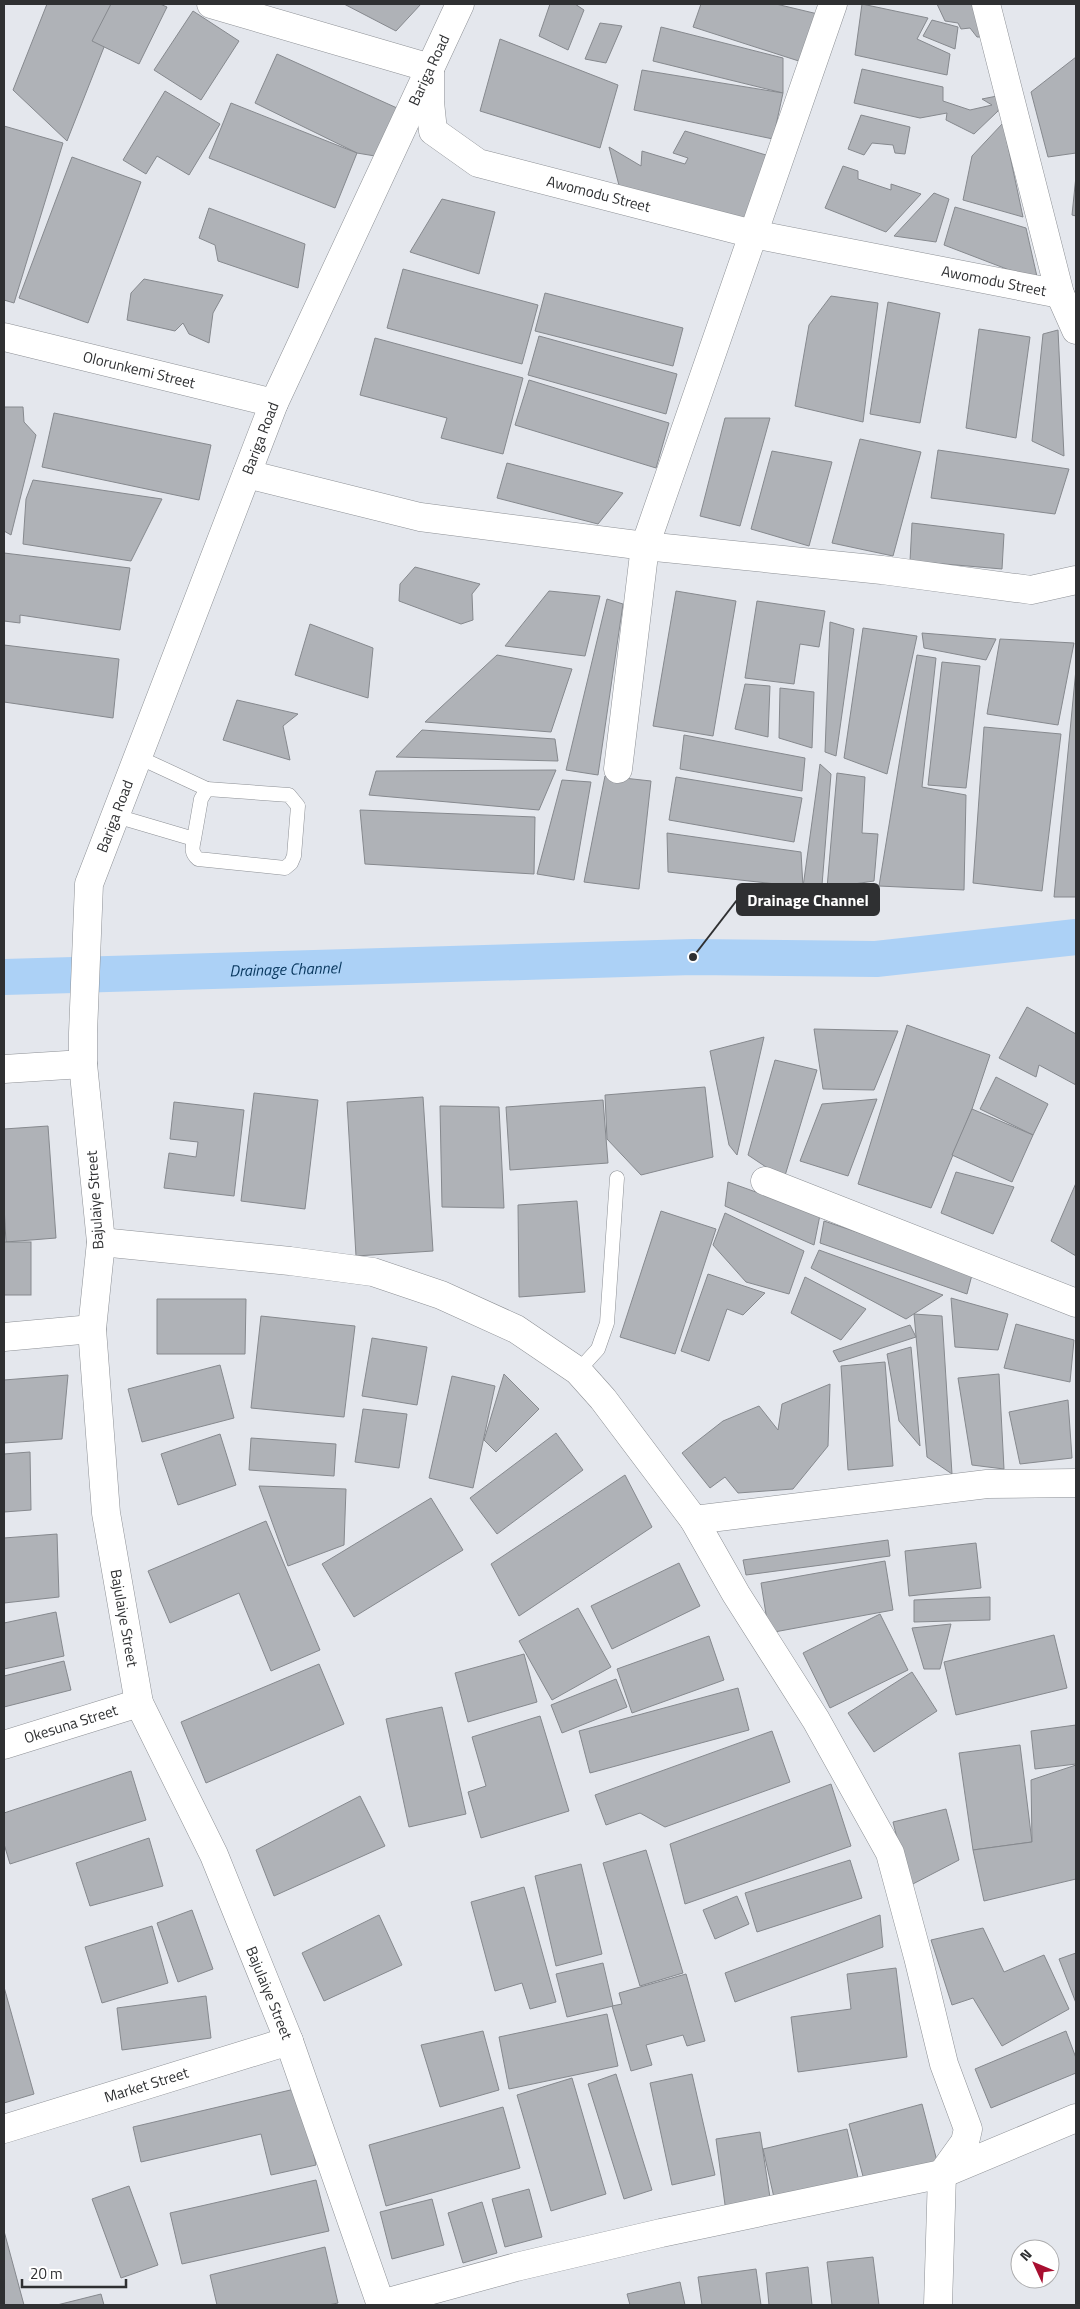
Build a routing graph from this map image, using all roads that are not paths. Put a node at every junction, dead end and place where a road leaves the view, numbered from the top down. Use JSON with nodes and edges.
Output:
{"nodes":[{"id":1,"x":211,"y":4,"type":"edge"},
{"id":2,"x":460,"y":4,"type":"edge"},
{"id":3,"x":833,"y":4,"type":"edge"},
{"id":4,"x":986,"y":4,"type":"edge"},
{"id":5,"x":430,"y":68,"type":"junction"},
{"id":6,"x":753,"y":234,"type":"junction"},
{"id":7,"x":1060,"y":294,"type":"junction"},
{"id":8,"x":1076,"y":330,"type":"edge"},
{"id":9,"x":4,"y":337,"type":"edge"},
{"id":10,"x":274,"y":403,"type":"junction"},
{"id":11,"x":247,"y":474,"type":"junction"},
{"id":12,"x":646,"y":546,"type":"junction"},
{"id":13,"x":1076,"y":580,"type":"edge"},
{"id":14,"x":138,"y":757,"type":"junction"},
{"id":15,"x":618,"y":768,"type":"dead end"},
{"id":16,"x":207,"y":789,"type":"junction"},
{"id":17,"x":116,"y":816,"type":"junction"},
{"id":18,"x":194,"y":839,"type":"junction"},
{"id":19,"x":89,"y":884,"type":"joint"},
{"id":20,"x":83,"y":1064,"type":"junction"},
{"id":21,"x":4,"y":1069,"type":"edge"},
{"id":22,"x":617,"y":1178,"type":"dead end"},
{"id":23,"x":765,"y":1181,"type":"dead end"},
{"id":24,"x":100,"y":1242,"type":"junction"},
{"id":25,"x":1076,"y":1303,"type":"edge"},
{"id":26,"x":92,"y":1330,"type":"junction"},
{"id":27,"x":4,"y":1337,"type":"edge"},
{"id":28,"x":578,"y":1371,"type":"junction"},
{"id":29,"x":1076,"y":1483,"type":"edge"},
{"id":30,"x":694,"y":1520,"type":"junction"},
{"id":31,"x":139,"y":1703,"type":"junction"},
{"id":32,"x":4,"y":1745,"type":"edge"},
{"id":33,"x":289,"y":2041,"type":"junction"},
{"id":34,"x":1076,"y":2118,"type":"edge"},
{"id":35,"x":4,"y":2130,"type":"edge"},
{"id":36,"x":942,"y":2174,"type":"junction"},
{"id":37,"x":381,"y":2305,"type":"edge"},
{"id":38,"x":938,"y":2305,"type":"edge"}],
"edges":[{"from":1,"to":5,"type":"street"},
{"from":2,"to":5,"type":"street","name":"Bariga Road"},
{"from":3,"to":6,"type":"street"},
{"from":4,"to":7,"type":"street"},
{"from":5,"to":6,"type":"street","name":"Awomodu Street"},
{"from":5,"to":10,"type":"street","name":"Bariga Road"},
{"from":6,"to":7,"type":"street","name":"Awomodu Street"},
{"from":6,"to":12,"type":"street"},
{"from":7,"to":8,"type":"street"},
{"from":9,"to":10,"type":"street","name":"Olorunkemi Street"},
{"from":10,"to":11,"type":"street","name":"Bariga Road"},
{"from":11,"to":12,"type":"street"},
{"from":11,"to":14,"type":"street","name":"Bariga Road"},
{"from":12,"to":13,"type":"street"},
{"from":12,"to":15,"type":"street"},
{"from":14,"to":16,"type":"lane"},
{"from":14,"to":17,"type":"street","name":"Bariga Road"},
{"from":16,"to":18,"type":"lane"},
{"from":16,"to":18,"type":"lane"},
{"from":17,"to":18,"type":"lane"},
{"from":17,"to":19,"type":"street","name":"Bariga Road"},
{"from":19,"to":20,"type":"street","name":"Bajulaiye Street"},
{"from":20,"to":21,"type":"street"},
{"from":20,"to":24,"type":"street","name":"Bajulaiye Street"},
{"from":22,"to":28,"type":"lane"},
{"from":23,"to":25,"type":"street"},
{"from":24,"to":26,"type":"street","name":"Bajulaiye Street"},
{"from":24,"to":28,"type":"street"},
{"from":26,"to":27,"type":"street"},
{"from":26,"to":31,"type":"street","name":"Bajulaiye Street"},
{"from":28,"to":30,"type":"street"},
{"from":29,"to":30,"type":"street"},
{"from":30,"to":36,"type":"street"},
{"from":31,"to":32,"type":"street","name":"Okesuna Street"},
{"from":31,"to":33,"type":"street","name":"Bajulaiye Street"},
{"from":33,"to":35,"type":"street","name":"Market Street"},
{"from":33,"to":37,"type":"street","name":"Bajulaiye Street"},
{"from":34,"to":36,"type":"street"},
{"from":36,"to":37,"type":"street"},
{"from":36,"to":38,"type":"street"}]}
